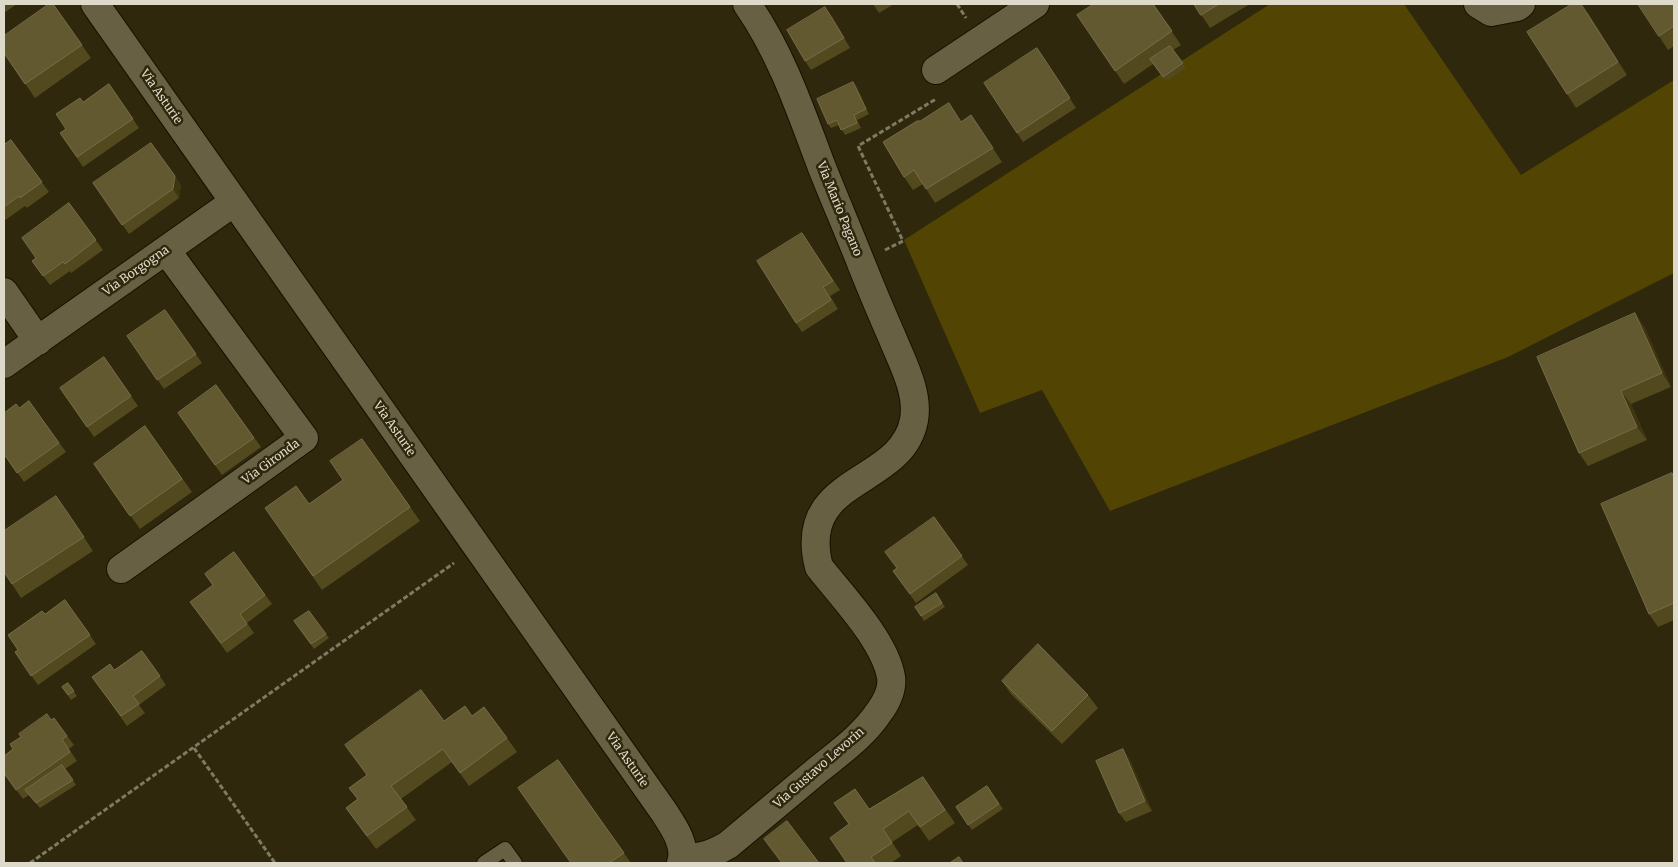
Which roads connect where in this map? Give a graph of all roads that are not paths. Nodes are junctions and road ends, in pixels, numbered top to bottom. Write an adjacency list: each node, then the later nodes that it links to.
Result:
1 (95, 4): 7 (street, Via Asturie)
2 (747, 4): 12 (street, Via Mario Pagano)
3 (1035, 4): 6 (street)
4 (1478, 4): 5 (street)
5 (1521, 4)
6 (939, 82)
7 (234, 202): 8 (street, Via Borgogna); 14 (street, Via Asturie)
8 (166, 250): 10 (street, Via Borgogna); 13 (street, Via Gironda)
9 (4, 292): 10 (street)
10 (38, 341): 11 (street, Via Borgogna)
11 (4, 364)
12 (914, 419): 14 (street, Via Gustavo Levorin)
13 (121, 570)
14 (682, 861)
15 (484, 863): 16 (lane)
16 (515, 863)

